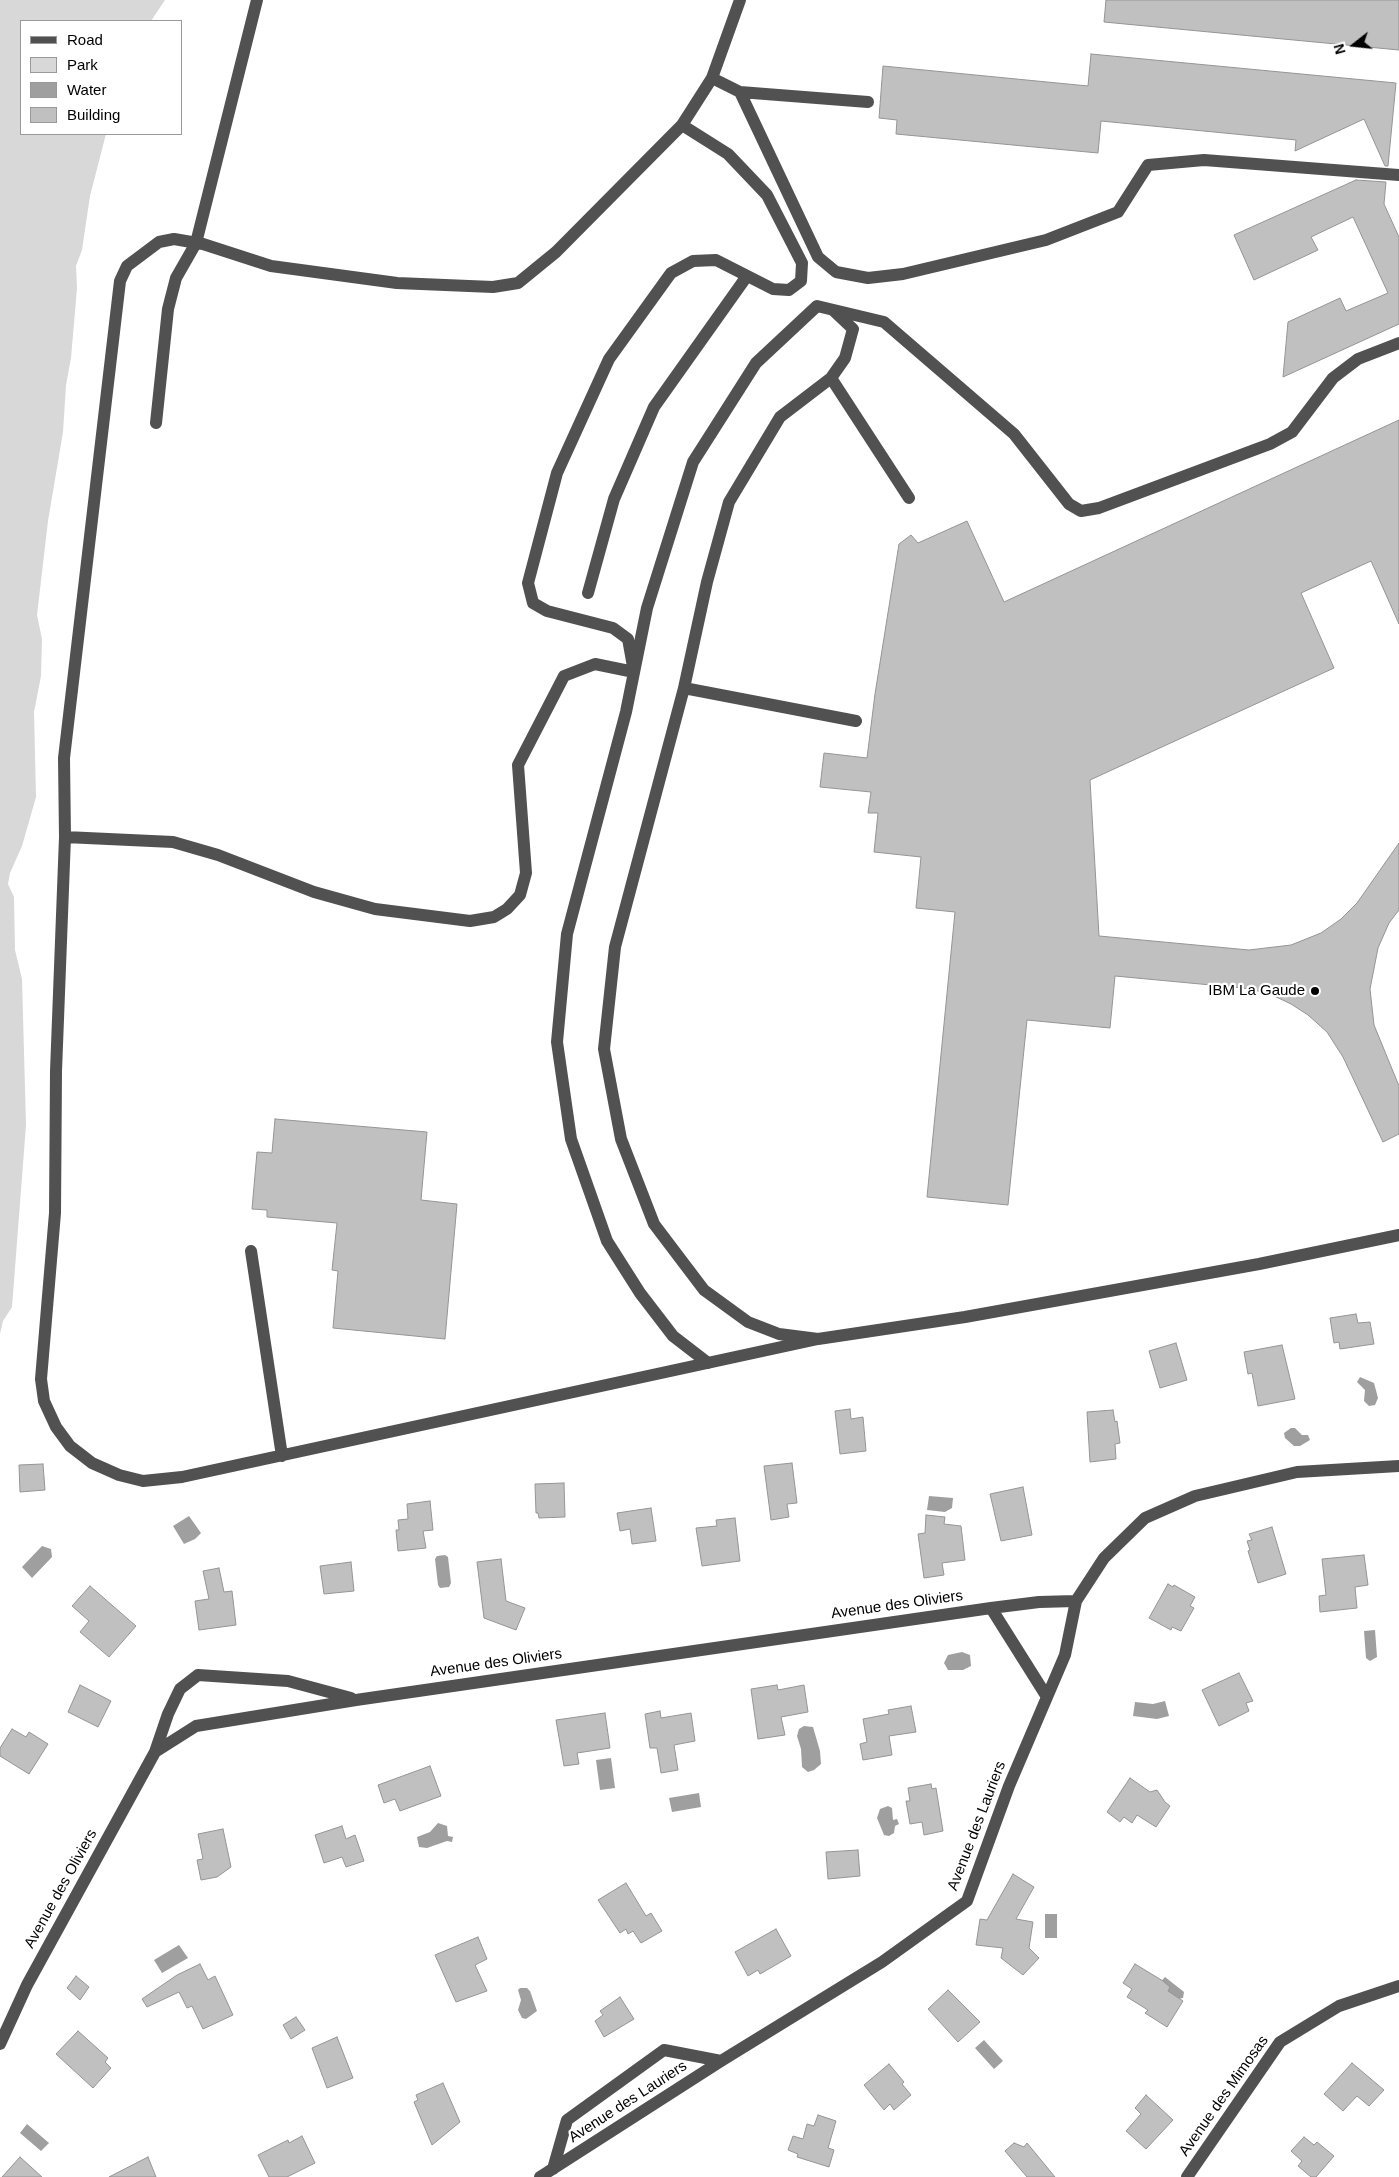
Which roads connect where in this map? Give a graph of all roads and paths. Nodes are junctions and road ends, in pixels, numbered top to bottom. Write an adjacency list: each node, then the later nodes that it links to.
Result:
1 (257, 0): 8 (street)
2 (740, 0): 3 (street)
3 (712, 78): 4 (street); 6 (street)
4 (740, 92): 5 (street); 7 (street)
5 (868, 102)
6 (682, 126): 8 (street); 9 (street)
7 (1399, 175)
8 (196, 243): 13 (street); 19 (street)
9 (747, 276): 15 (street); 16 (street)
10 (833, 311): 11 (street); 12 (street); 16 (street)
11 (1399, 343)
12 (831, 378): 14 (street); 17 (street)
13 (156, 423)
14 (909, 498)
15 (588, 593)
16 (634, 672): 19 (street); 23 (street)
17 (684, 688): 18 (street); 22 (street)
18 (856, 721)
19 (65, 836): 24 (street)
20 (1399, 1235): 22 (street)
21 (252, 1251): 24 (street)
22 (818, 1339): 23 (street)
23 (708, 1363): 24 (street)
24 (282, 1456)
25 (1399, 1466): 26 (street)
26 (1076, 1601): 27 (street, Avenue des Oliviers); 28 (street, Avenue des Lauriers)
27 (991, 1608): 28 (street); 29 (street, Avenue des Oliviers)
28 (1046, 1697): 33 (street, Avenue des Lauriers)
29 (356, 1700): 30 (street, Avenue des Oliviers); 30 (street, Avenue des Oliviers)
30 (155, 1752): 32 (street, Avenue des Oliviers)
31 (1399, 1986): 36 (street, Avenue des Mimosas)
32 (0, 2044)
33 (721, 2061): 34 (street, Avenue des Lauriers); 34 (street, Avenue des Lauriers)
34 (553, 2170): 35 (street, Avenue des Lauriers)
35 (540, 2177)
36 (1187, 2177)

